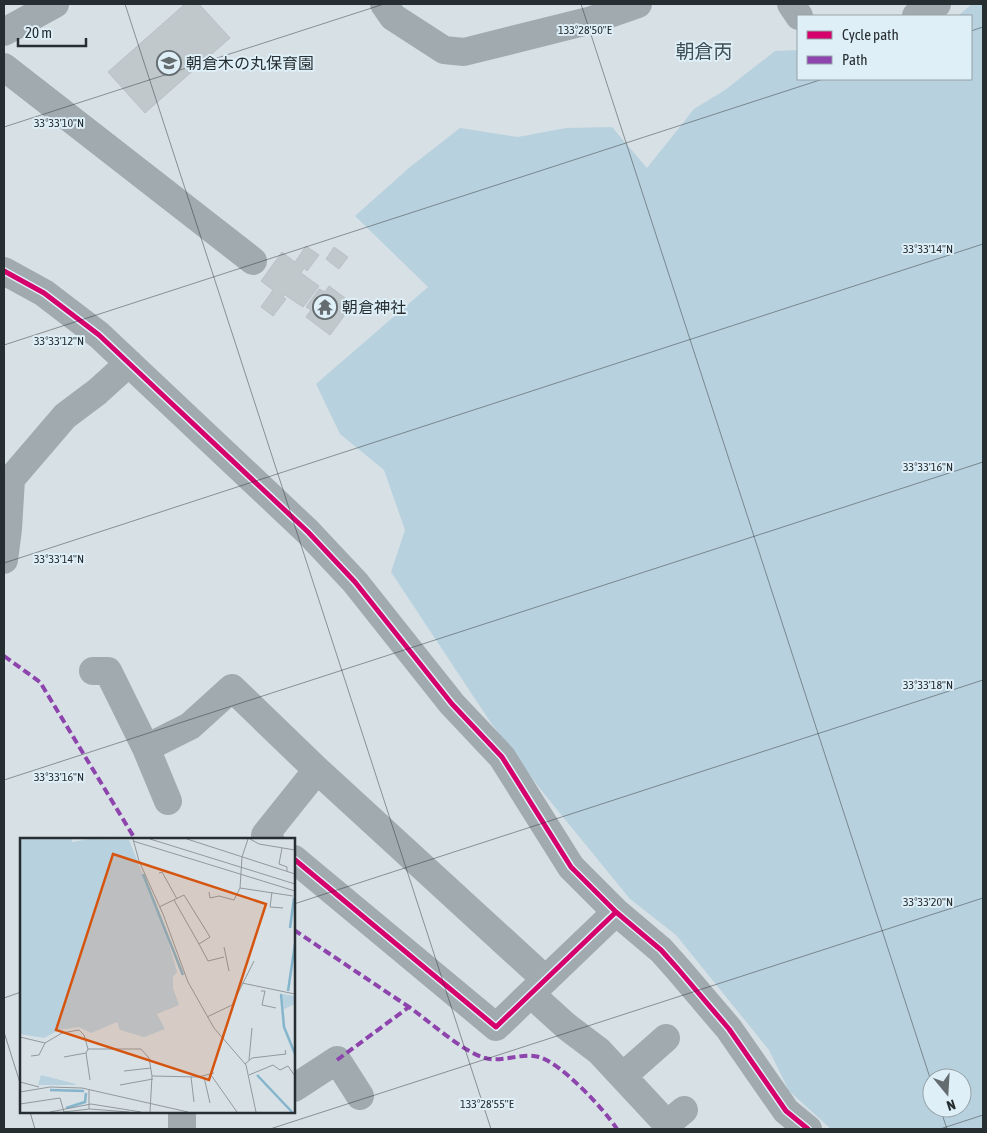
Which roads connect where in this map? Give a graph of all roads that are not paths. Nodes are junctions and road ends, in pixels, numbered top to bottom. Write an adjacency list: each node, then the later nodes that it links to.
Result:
1 (384, 4): 2 (street)
2 (638, 4)
3 (791, 4): 6 (street)
4 (937, 4): 7 (street)
5 (40, 7): 8 (street)
6 (797, 15)
7 (918, 15)
8 (4, 32)
9 (4, 66): 10 (street)
10 (253, 261)
11 (4, 272): 12 (street)
12 (129, 363): 13 (street); 20 (street)
13 (4, 560)
14 (93, 671): 15 (street)
15 (146, 748): 16 (street); 17 (street)
16 (317, 770): 18 (street); 21 (street)
17 (168, 801)
18 (265, 838)
19 (295, 860): 21 (street)
20 (616, 912): 21 (street); 29 (street)
21 (538, 987): 23 (street)
22 (666, 1038): 23 (street)
23 (623, 1076): 26 (street)
24 (295, 1087): 25 (street)
25 (360, 1096)
26 (684, 1110)
27 (182, 1113): 28 (street)
28 (182, 1129)
29 (808, 1129)

